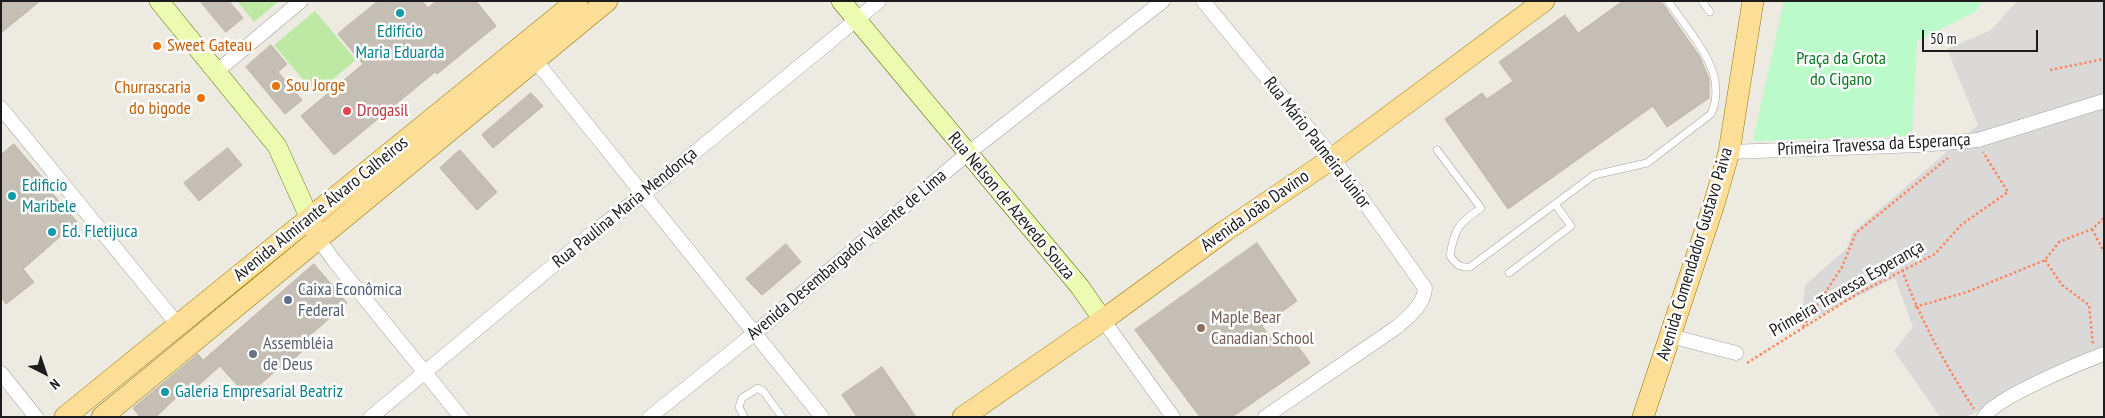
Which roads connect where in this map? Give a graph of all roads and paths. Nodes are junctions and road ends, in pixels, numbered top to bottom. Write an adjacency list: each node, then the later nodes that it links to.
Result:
1 (159, 1): 18 (street)
2 (301, 1): 18 (street)
3 (577, 1): 28 (main road, Avenida Almirante Álvaro Calheiros)
4 (607, 1): 16 (main road, Avenida Almirante Álvaro Calheiros)
5 (841, 1): 14 (street, Rua Nelson de Azevedo Souza)
6 (879, 1): 14 (street, Rua Paulina Maria Mendonça)
7 (1163, 1): 24 (street, Avenida Desembargador Valente de Lima)
8 (1203, 1): 25 (street, Rua Mário Palmeira Júnior)
9 (1544, 1): 25 (main road, Avenida João Davino)
10 (1668, 1): 27 (lane)
11 (1702, 1): 13 (lane)
12 (1753, 1): 23 (main road, Avenida Comendador Gustavo Paiva)
13 (1710, 12)
14 (856, 20): 24 (street, Rua Nelson de Azevedo Souza); 26 (street, Rua Paulina Maria Mendonça)
15 (2104, 59): 17 (path)
16 (535, 60): 26 (street); 31 (main road, Avenida Almirante Álvaro Calheiros)
17 (2050, 70)
18 (216, 72): 28 (street)
19 (2104, 101): 21 (street, Primeira Travessa da Esperança)
20 (1, 108): 38 (street)
21 (1973, 140): 23 (street, Primeira Travessa da Esperança); 34 (path, Primeira Travessa Esperança); 39 (path)
22 (1437, 150): 27 (lane)
23 (1729, 152): 41 (main road, Avenida Comendador Gustavo Paiva)
24 (967, 154): 37 (street, Rua Nelson de Azevedo Souza); 40 (street, Avenida Desembargador Valente de Lima)
25 (1333, 158): 37 (main road, Avenida João Davino); 58 (street, Rua Mário Palmeira Júnior)
26 (644, 194): 40 (street); 45 (street, Rua Paulina Maria Mendonça)
27 (1555, 204): 35 (lane)
28 (311, 218): 31 (street); 38 (main road, Avenida Almirante Álvaro Calheiros)
29 (2104, 218): 30 (path)
30 (2092, 229): 32 (path); 33 (path)
31 (319, 240): 45 (street); 50 (main road, Avenida Almirante Álvaro Calheiros)
32 (2104, 252)
33 (2045, 260): 36 (path); 43 (path)
34 (1902, 270): 36 (path); 39 (path, Primeira Travessa Esperança)
35 (1509, 273)
36 (1916, 306): 60 (path)
37 (1104, 320): 56 (main road, Avenida João Davino); 57 (street, Rua Nelson de Azevedo Souza)
38 (178, 325): 49 (main road, Avenida Almirante Álvaro Calheiros)
39 (1802, 329): 44 (path, Primeira Travessa Esperança)
40 (756, 332): 47 (street); 53 (street, Avenida Desembargador Valente de Lima)
41 (1670, 336): 42 (street); 59 (main road, Avenida Comendador Gustavo Paiva)
42 (1736, 353)
43 (2099, 356): 61 (street)
44 (1742, 366)
45 (426, 372): 51 (street, Rua Paulina Maria Mendonça); 52 (street)
46 (1, 373): 48 (street)
47 (820, 416)
48 (36, 417)
49 (65, 417)
50 (102, 417)
51 (371, 417)
52 (461, 417)
53 (650, 417)
54 (744, 417): 55 (lane)
55 (782, 417)
56 (963, 417)
57 (1173, 417)
58 (1265, 417)
59 (1643, 417)
60 (1979, 417)
61 (1984, 417)

